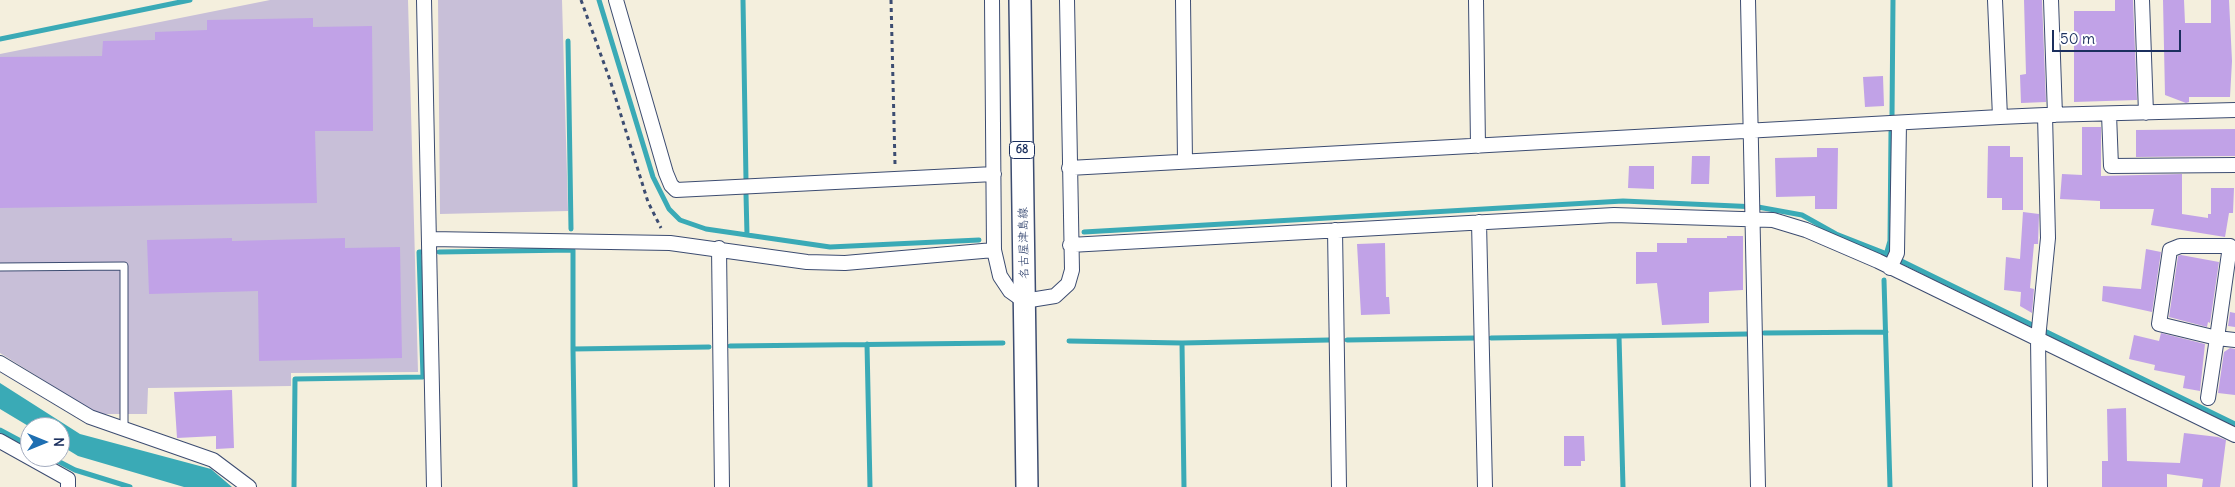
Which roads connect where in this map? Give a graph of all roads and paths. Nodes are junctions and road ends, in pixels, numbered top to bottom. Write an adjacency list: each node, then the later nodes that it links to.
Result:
1 (424, 0): 30 (street)
2 (581, 0): 31 (path)
3 (616, 0): 26 (street)
4 (891, 0): 26 (path)
5 (992, 0): 25 (street)
6 (1020, 0): 37 (main road, 名古屋津島線 / 68)
7 (1067, 0): 24 (street)
8 (1183, 0): 22 (street)
9 (1476, 0): 21 (street)
10 (1748, 0): 20 (street)
11 (1996, 0): 18 (street)
12 (2051, 0): 17 (street)
13 (2142, 0): 15 (street)
14 (2235, 110): 15 (street)
15 (2146, 113): 16 (street)
16 (2109, 114): 17 (street); 23 (street)
17 (2050, 115): 18 (street); 38 (street)
18 (2000, 117): 19 (street)
19 (1899, 124): 20 (street); 36 (street)
20 (1750, 132): 21 (street); 27 (street)
21 (1478, 146): 22 (street)
22 (1185, 161): 24 (street)
23 (2235, 165)
24 (1069, 168): 32 (street)
25 (994, 174): 26 (street); 34 (street)
26 (895, 179)
27 (1751, 218): 28 (street); 36 (street); 53 (street)
28 (1479, 222): 29 (street); 52 (street)
29 (1335, 230): 32 (street); 51 (street)
30 (430, 239): 31 (street); 48 (street)
31 (670, 243): 33 (street)
32 (1070, 245): 37 (street)
33 (719, 248): 34 (street); 49 (street)
34 (994, 250): 37 (street)
35 (0, 267): 43 (lane)
36 (1890, 268): 38 (street)
37 (1024, 301): 50 (main road, 名古屋津島線 / 68)
38 (2039, 331): 44 (street); 54 (street)
39 (2217, 338): 39 (street); 40 (street); 42 (street)
40 (2235, 340)
41 (0, 363): 43 (street)
42 (2208, 398)
43 (124, 428): 47 (street)
44 (2235, 435)
45 (0, 441): 46 (street)
46 (68, 487)
47 (249, 487)
48 (434, 487)
49 (722, 487)
50 (1027, 487)
51 (1339, 487)
52 (1486, 487)
53 (1758, 487)
54 (2040, 487)

